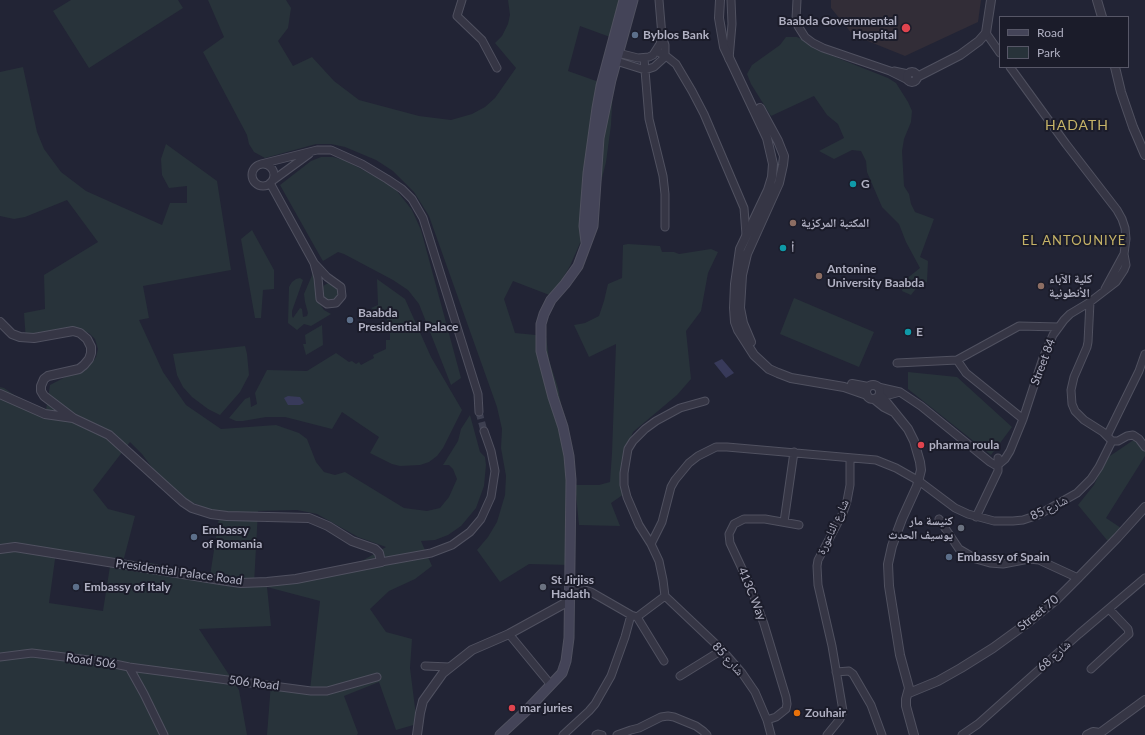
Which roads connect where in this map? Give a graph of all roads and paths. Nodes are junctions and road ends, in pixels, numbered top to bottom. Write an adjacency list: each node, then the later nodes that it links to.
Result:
1 (462, 0): 22 (street)
2 (624, 0): 15 (main road)
3 (633, 0): 15 (main road)
4 (660, 0): 12 (street)
5 (720, 0): 17 (street)
6 (731, 0): 17 (street)
7 (797, 0): 26 (street)
8 (991, 0): 11 (street)
9 (1097, 0): 10 (street)
10 (1102, 16)
11 (986, 33): 13 (street); 26 (street)
12 (662, 36): 14 (street); 16 (street)
13 (999, 52)
14 (654, 53): 16 (street); 19 (street); 20 (street)
15 (614, 56): 18 (street); 21 (street); 66 (main road)
16 (665, 56): 20 (street); 31 (street)
17 (729, 56): 32 (street); 37 (street)
18 (630, 57): 19 (street); 21 (street)
19 (644, 58): 25 (street)
20 (659, 64): 25 (street)
21 (629, 66): 25 (street)
22 (497, 68)
23 (1011, 68): 36 (street, Street 84)
24 (1115, 68): 28 (street)
25 (645, 70): 33 (street)
26 (912, 76)
27 (312, 151): 29 (street); 30 (street); 46 (street)
28 (1145, 155)
29 (261, 164): 30 (street); 30 (street)
30 (271, 182): 35 (street)
31 (744, 208): 32 (street); 34 (street)
32 (756, 214): 34 (street)
33 (665, 227)
34 (746, 235): 37 (street)
35 (314, 263): 35 (street)
36 (1090, 302): 39 (street, Street 84); 50 (street)
37 (737, 308): 43 (street)
38 (0, 322): 47 (street)
39 (1058, 327): 41 (street); 48 (street, Street 84)
40 (1145, 354): 50 (street, شارع 85)
41 (957, 360): 42 (street); 48 (street)
42 (897, 363)
43 (874, 393): 54 (street, Street 84); 55 (street)
44 (0, 394): 47 (street)
45 (705, 401): 61 (street)
46 (479, 412)
47 (73, 418): 63 (street)
48 (1023, 419): 54 (street, Street 84)
49 (484, 431): 63 (street)
50 (1110, 438): 51 (street); 57 (street, شارع 85)
51 (1145, 447)
52 (794, 452): 53 (street); 59 (street); 61 (street)
53 (850, 458): 55 (street); 79 (street, شارع الناعورة)
54 (999, 461): 57 (street)
55 (919, 482): 57 (street, شارع 85); 83 (street)
56 (1145, 507): 64 (street, Street 70)
57 (976, 517)
58 (939, 519): 64 (street)
59 (784, 522): 60 (street, 413C Way); 85 (street, 413C Way)
60 (799, 525)
61 (651, 544): 67 (street)
62 (0, 549): 63 (street, Presidential Palace Road)
63 (381, 562)
64 (1078, 578): 83 (street, Street 70)
65 (1145, 578): 69 (street, شارع 68)
66 (569, 586): 68 (main road); 70 (street)
67 (665, 596): 70 (street); 72 (street, شارع 85)
68 (569, 601): 71 (street); 82 (main road)
69 (1109, 609): 78 (street); 100 (street, شارع 68)
70 (634, 616): 74 (street); 91 (street)
71 (509, 634): 76 (street); 82 (street)
72 (722, 650): 80 (street); 85 (street, شارع 85)
73 (0, 657): 77 (street, Road 506)
74 (664, 661)
75 (425, 666): 76 (street)
76 (450, 667): 89 (street)
77 (130, 668): 81 (street, 506 Road); 88 (street, Road 506)
78 (1091, 669)
79 (836, 672): 97 (street, شارع الناعورة); 98 (street)
80 (680, 676)
81 (377, 677)
82 (551, 685): 90 (main road)
83 (909, 693): 99 (street)
84 (1145, 700): 87 (street)
85 (768, 720): 96 (street, شارع 85)
86 (641, 732): 94 (street); 95 (street)
87 (1101, 734): 101 (street)
88 (164, 735)
89 (417, 735)
90 (500, 735)
91 (563, 735)
92 (596, 735): 93 (street)
93 (602, 735)
94 (618, 735)
95 (707, 735)
96 (771, 735)
97 (827, 735)
98 (882, 735)
99 (914, 735)
100 (962, 735)
101 (1087, 735)

